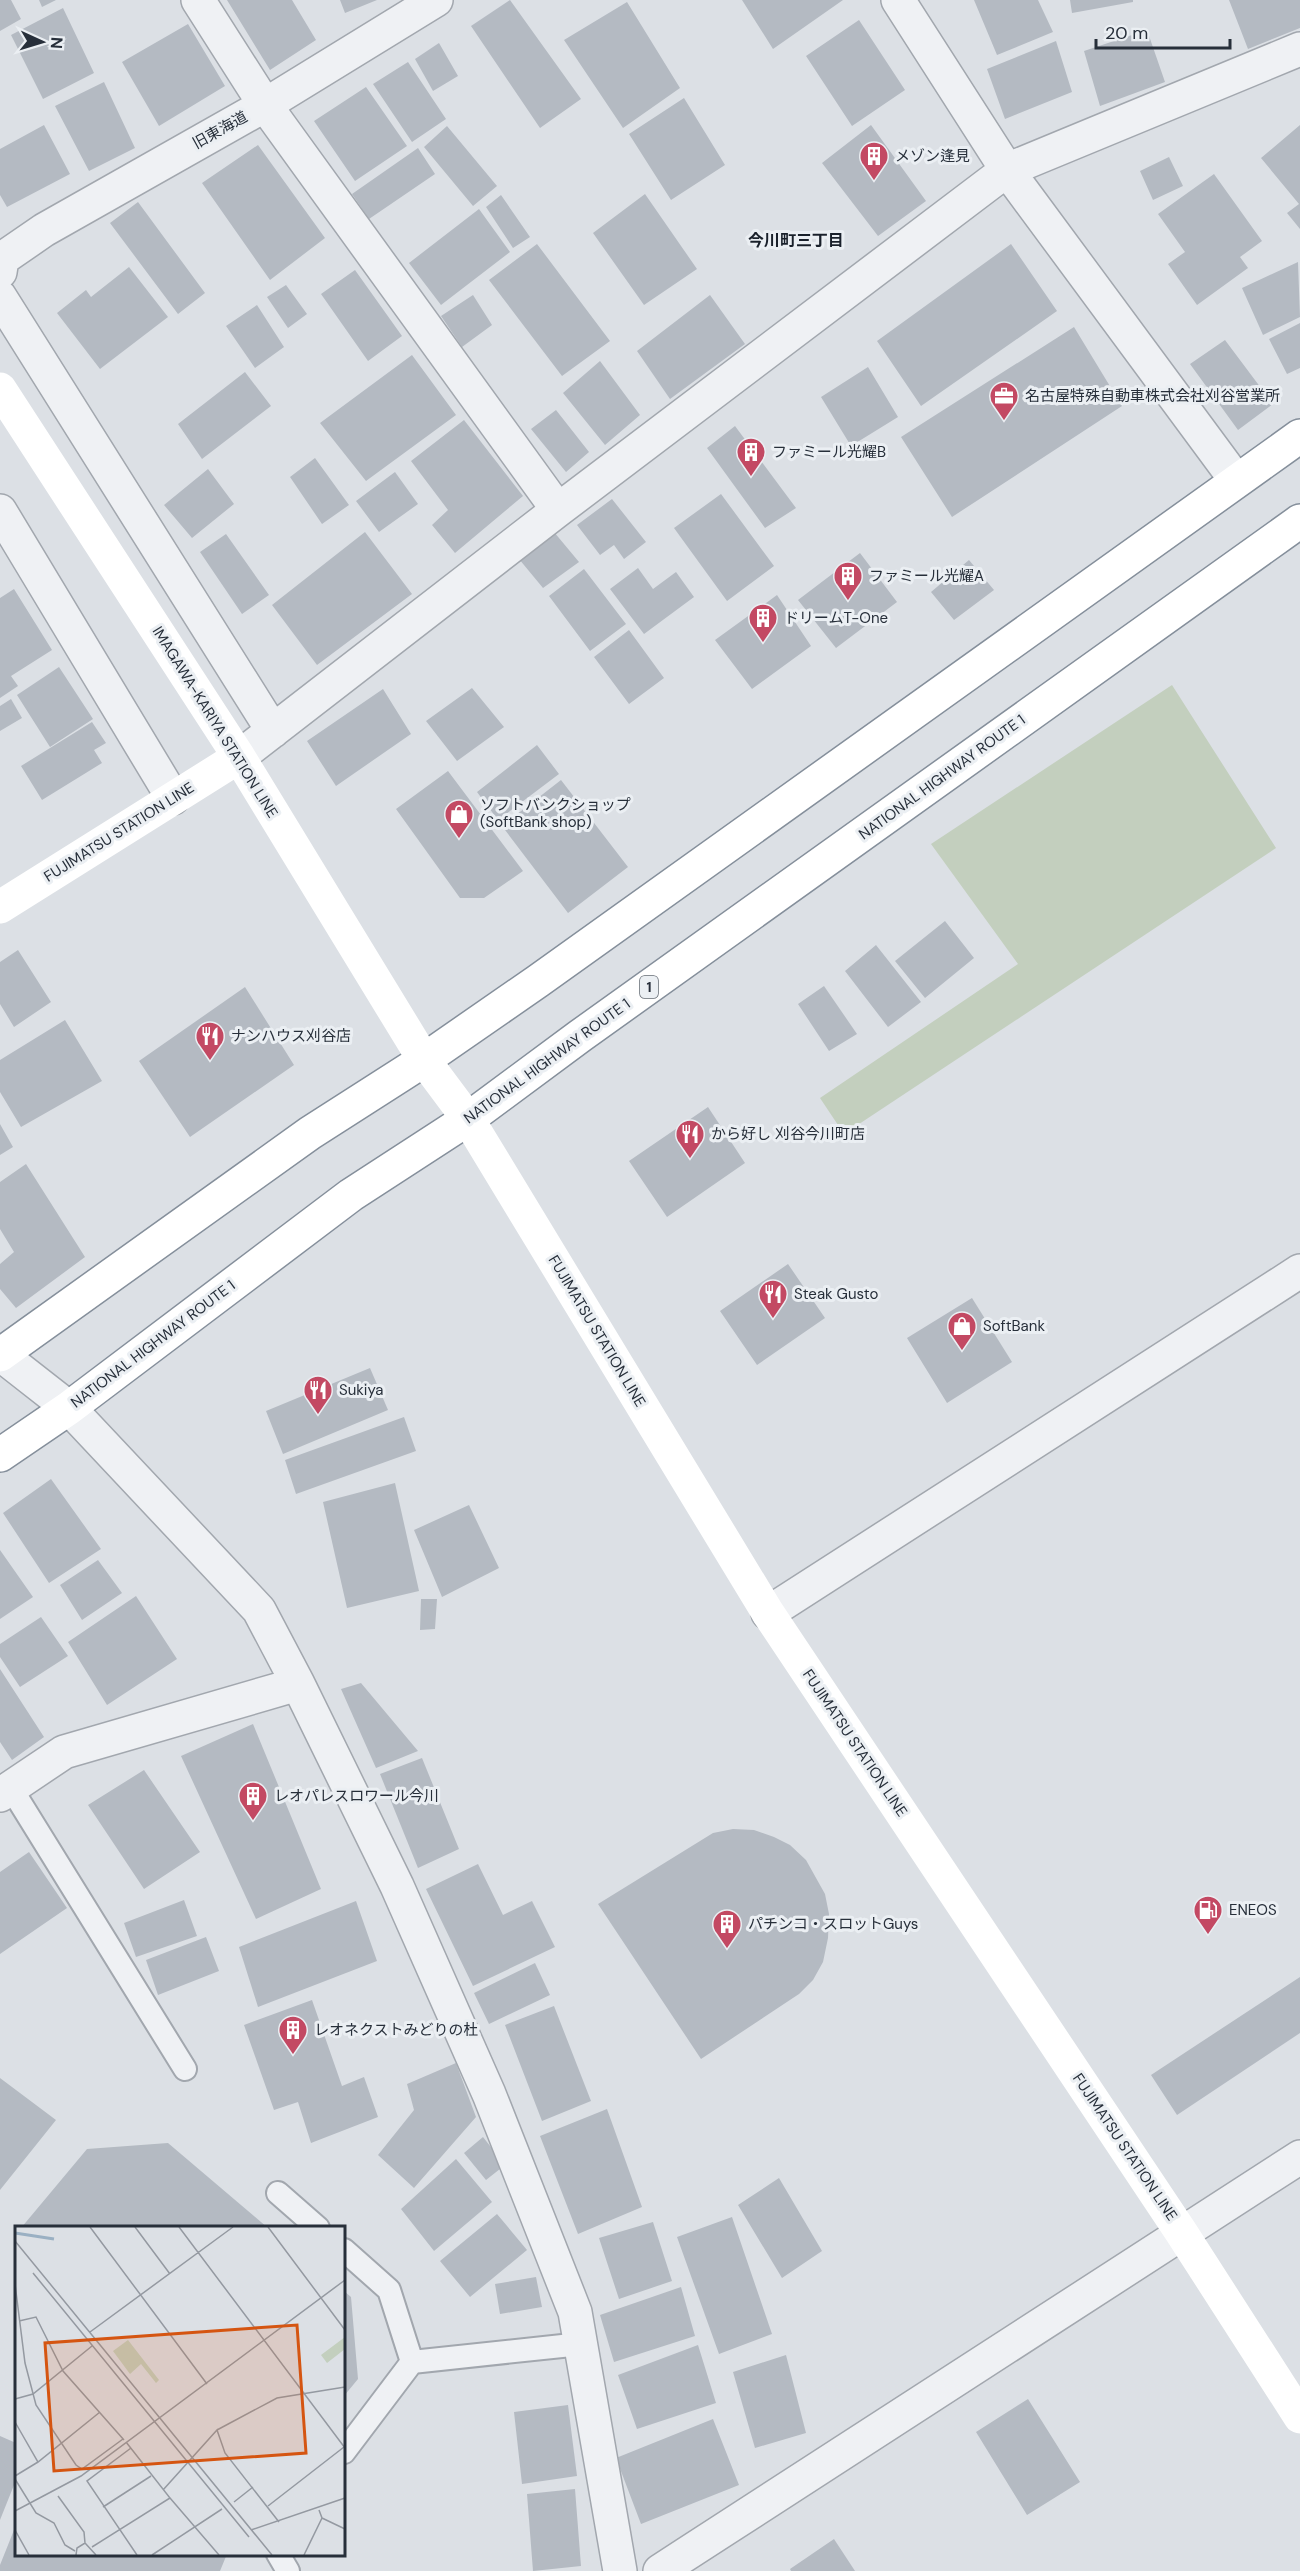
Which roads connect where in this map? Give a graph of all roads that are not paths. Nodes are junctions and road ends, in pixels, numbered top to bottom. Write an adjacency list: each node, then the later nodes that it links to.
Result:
1 (198, 0): 5 (street)
2 (436, 0): 5 (street, 旧東海道)
3 (898, 0): 6 (street)
4 (1300, 49): 6 (street)
5 (265, 105): 7 (street, 旧東海道); 12 (street)
6 (1007, 170): 11 (street); 12 (street)
7 (1, 265)
8 (0, 297): 15 (street)
9 (0, 389): 16 (main road, IMAGAWA-KARIYA STATION LINE)
10 (1300, 436): 11 (main road)
11 (1236, 480): 19 (main road)
12 (558, 510): 15 (street)
13 (0, 511): 17 (street)
14 (1300, 521): 20 (main road, NATIONAL HIGHWAY ROUTE 1 / 1)
15 (273, 731): 16 (street)
16 (239, 757): 17 (main road, FUJIMATSU STATION LINE); 19 (main road, IMAGAWA-KARIYA STATION LINE)
17 (173, 798): 18 (main road, FUJIMATSU STATION LINE)
18 (0, 907)
19 (424, 1060): 20 (main road, FUJIMATSU STATION LINE); 22 (main road)
20 (468, 1119): 23 (main road, NATIONAL HIGHWAY ROUTE 1 / 1); 25 (main road, FUJIMATSU STATION LINE)
21 (1300, 1270): 25 (street)
22 (0, 1355): 23 (street)
23 (69, 1408): 24 (main road, NATIONAL HIGHWAY ROUTE 1 / 1); 26 (street)
24 (0, 1455)
25 (768, 1612): 32 (main road, FUJIMATSU STATION LINE)
26 (298, 1684): 27 (street); 34 (street)
27 (6, 1792): 28 (lane)
28 (185, 2069)
29 (1300, 2157): 32 (street)
30 (278, 2193): 31 (lane)
31 (316, 2226)
32 (1181, 2232): 36 (main road, FUJIMATSU STATION LINE); 41 (street)
33 (345, 2251): 35 (lane)
34 (581, 2344): 35 (lane); 40 (street)
35 (412, 2362): 37 (lane)
36 (1300, 2417)
37 (345, 2451)
38 (279, 2556): 39 (lane)
39 (288, 2571)
40 (620, 2571)
41 (660, 2571)

